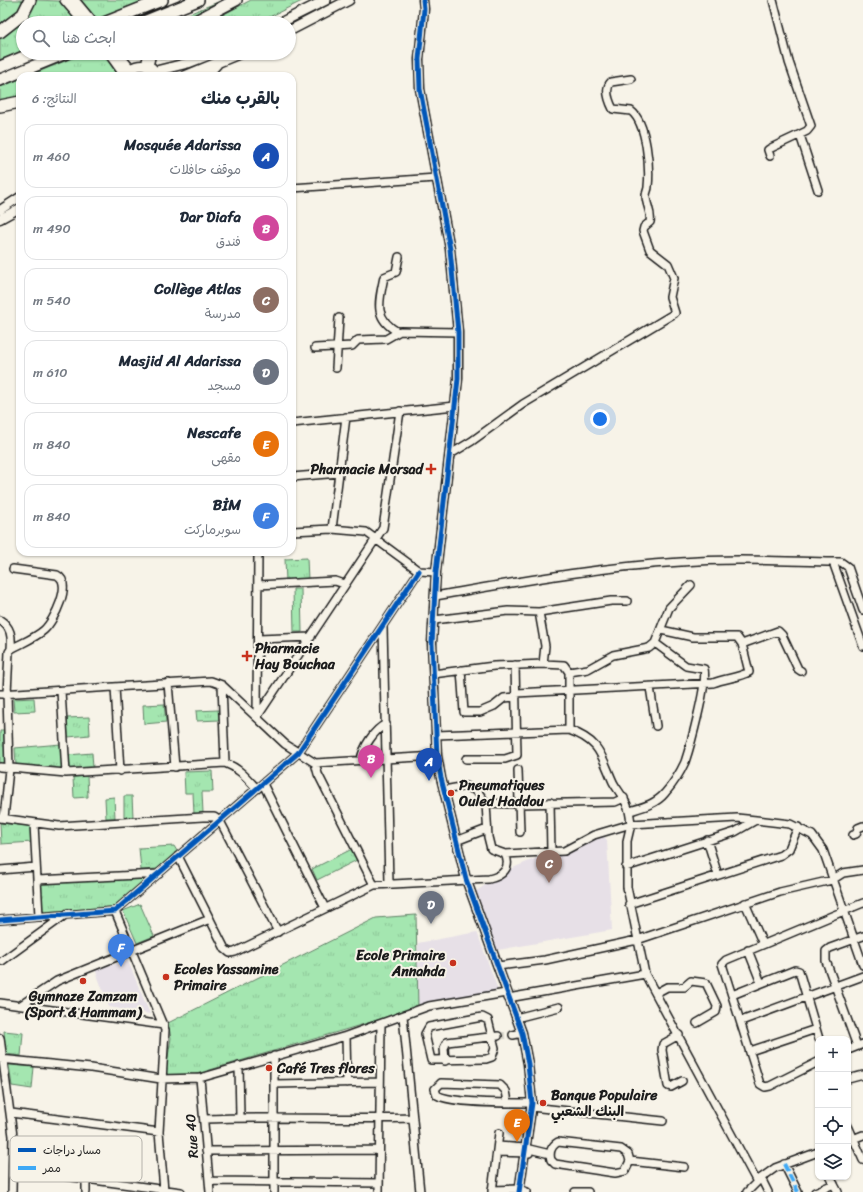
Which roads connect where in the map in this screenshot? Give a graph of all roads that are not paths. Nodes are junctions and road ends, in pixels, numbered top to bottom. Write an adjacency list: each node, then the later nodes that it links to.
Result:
1 (30, 0): 13 (highway)
2 (65, 0): 12 (main road)
3 (74, 0): 12 (main road)
4 (162, 0): 16 (highway)
5 (198, 0): 17 (highway)
6 (236, 0): 18 (highway)
7 (326, 0): 19 (main road)
8 (349, 0): 21 (main road)
9 (428, 0): 11 (street)
10 (773, 0): 44 (street)
11 (423, 4): 46 (street)
12 (80, 12): 14 (main road); 15 (main road)
13 (20, 16)
14 (82, 16)
15 (85, 16)
16 (122, 16)
17 (158, 16)
18 (205, 16)
19 (294, 16)
20 (16, 19): 22 (highway)
21 (296, 27)
22 (0, 32)
23 (16, 60): 31 (highway)
24 (49, 60): 33 (highway)
25 (115, 60): 34 (main road)
26 (120, 60): 35 (main road)
27 (152, 60): 32 (highway)
28 (196, 60): 32 (main road)
29 (223, 60): 30 (main road)
30 (218, 62): 37 (main road); 38 (main road)
31 (0, 67)
32 (155, 71): 36 (main road)
33 (20, 72)
34 (125, 72)
35 (126, 72)
36 (127, 72)
37 (194, 72)
38 (209, 72)
39 (16, 73): 41 (highway)
40 (631, 79): 64 (street)
41 (0, 80)
42 (16, 103): 43 (highway)
43 (0, 106)
44 (800, 135): 45 (street); 48 (street)
45 (770, 156)
46 (436, 178): 47 (street); 56 (street)
47 (296, 188)
48 (818, 190)
49 (16, 200): 50 (street)
50 (0, 210)
51 (16, 210): 52 (street)
52 (0, 220)
53 (399, 256): 55 (street)
54 (339, 318): 57 (street)
55 (398, 332): 56 (street); 57 (street)
56 (458, 332): 60 (street)
57 (338, 347): 58 (street); 59 (street)
58 (315, 348)
59 (336, 368)
60 (455, 406): 61 (street); 64 (street)
61 (400, 411): 62 (street); 69 (street)
62 (346, 417): 63 (street); 65 (street)
63 (296, 423)
64 (448, 455): 74 (street)
65 (339, 473): 66 (street); 67 (street)
66 (296, 477)
67 (332, 529): 68 (street); 69 (street)
68 (296, 531)
69 (376, 538): 73 (street); 75 (street)
70 (258, 556): 76 (street)
71 (833, 562): 78 (street); 80 (street); 90 (street)
72 (13, 570): 91 (street)
73 (419, 571): 74 (street); 84 (street)
74 (436, 572): 78 (street)
75 (344, 584): 76 (street); 86 (street)
76 (258, 585): 87 (street)
77 (691, 585): 85 (street)
78 (435, 596): 83 (street)
79 (627, 601): 81 (street)
80 (863, 610)
81 (539, 612): 83 (street); 92 (street)
82 (0, 620): 91 (street)
83 (434, 620): 97 (street)
84 (383, 627): 108 (street); 113 (street)
85 (661, 630): 88 (street); 89 (street)
86 (311, 637): 87 (street); 107 (street)
87 (258, 639): 107 (street)
88 (655, 644): 96 (street); 99 (street)
89 (742, 644): 95 (street); 99 (street)
90 (863, 644)
91 (11, 649): 105 (street)
92 (543, 664): 93 (street); 96 (street)
93 (515, 665): 94 (street); 106 (street)
94 (461, 670): 97 (street); 106 (street)
95 (801, 670)
96 (569, 672): 103 (street)
97 (433, 674): 112 (street)
98 (168, 683): 100 (street); 101 (street); 121 (street)
99 (705, 683): 102 (street); 133 (street)
100 (222, 685): 107 (street); 118 (street)
101 (115, 687): 104 (street); 124 (street)
102 (650, 687): 103 (street); 109 (street)
103 (570, 689): 106 (street); 110 (street)
104 (60, 691): 105 (street); 125 (street)
105 (3, 693): 122 (street)
106 (516, 695): 111 (street)
107 (257, 717): 113 (street)
108 (386, 724): 115 (street); 116 (street)
109 (656, 726)
110 (570, 730): 111 (street); 129 (street)
111 (517, 732): 112 (street); 117 (street)
112 (436, 735): 114 (street)
113 (298, 753): 119 (street); 126 (street)
114 (437, 756): 115 (street); 128 (street)
115 (387, 759): 116 (street); 158 (street)
116 (361, 760): 119 (street)
117 (466, 760)
118 (225, 763): 121 (street); 127 (street)
119 (316, 763): 159 (street)
120 (0, 767): 122 (street)
121 (175, 767): 124 (street)
122 (9, 769): 125 (street); 134 (street)
123 (518, 770): 132 (street)
124 (120, 771): 125 (street)
125 (66, 773)
126 (263, 784): 127 (street); 163 (street)
127 (257, 789): 135 (street)
128 (444, 790): 131 (street); 145 (street)
129 (624, 798): 130 (street); 133 (street)
130 (550, 802): 132 (street); 146 (street)
131 (486, 803): 132 (street); 140 (street)
132 (519, 804): 142 (street)
133 (630, 811): 138 (street)
134 (2, 818): 137 (street)
135 (220, 820): 137 (street); 148 (street); 170 (street)
136 (756, 820): 138 (street); 141 (street); 144 (street)
137 (34, 824): 149 (street)
138 (631, 824): 146 (street); 150 (street)
139 (863, 826): 143 (street)
140 (487, 828): 145 (street); 147 (street)
141 (798, 828): 154 (street); 157 (street)
142 (520, 832)
143 (853, 835)
144 (707, 840): 150 (street); 154 (street)
145 (456, 841): 155 (street)
146 (551, 852): 147 (street)
147 (505, 854): 155 (street)
148 (178, 856): 153 (street); 168 (street)
149 (36, 867): 151 (street); 156 (street)
150 (626, 867): 162 (street)
151 (0, 870)
152 (863, 870): 157 (street)
153 (159, 874): 156 (street); 165 (street)
154 (718, 875): 162 (street)
155 (466, 879): 158 (street); 179 (street)
156 (37, 880): 167 (street)
157 (832, 880): 160 (street); 164 (street)
158 (389, 883): 159 (street)
159 (374, 885): 163 (street)
160 (745, 903): 172 (street); 174 (street)
161 (863, 903): 164 (street)
162 (629, 904): 172 (street)
163 (326, 908): 170 (street)
164 (845, 910): 173 (street); 174 (street)
165 (115, 911): 166 (street); 176 (street)
166 (68, 913): 167 (street); 177 (street)
167 (39, 916): 169 (street)
168 (210, 919): 170 (street); 176 (street)
169 (0, 920)
170 (278, 932)
171 (863, 936): 173 (street)
172 (637, 940): 179 (street); 180 (street)
173 (853, 940): 178 (street); 183 (street)
174 (763, 944): 175 (street)
175 (748, 950): 182 (street); 186 (street)
176 (132, 952): 189 (street); 196 (street)
177 (2, 961)
178 (863, 965)
179 (498, 966): 185 (street)
180 (645, 974): 184 (street); 185 (street)
181 (863, 976): 183 (street)
182 (761, 983): 186 (street); 187 (street)
183 (836, 988): 187 (street); 205 (street)
184 (656, 993): 194 (street); 200 (street)
185 (507, 995): 191 (street); 192 (street)
186 (732, 995): 193 (street)
187 (807, 998): 193 (street); 197 (street)
188 (0, 1003): 189 (street)
189 (21, 1005): 196 (street)
190 (559, 1007): 192 (street)
191 (403, 1016): 195 (street); 224 (street)
192 (516, 1018): 199 (street)
193 (741, 1021): 206 (street)
194 (698, 1023)
195 (381, 1024): 201 (street); 217 (street)
196 (164, 1025): 215 (street)
197 (816, 1029): 202 (street); 206 (street)
198 (513, 1034): 199 (street)
199 (522, 1034): 221 (street)
200 (679, 1035): 216 (street); 245 (street)
201 (346, 1036): 207 (street); 218 (street)
202 (818, 1036)
203 (495, 1037): 209 (street); 209 (street); 209 (street)
204 (0, 1038): 208 (street)
205 (860, 1045)
206 (750, 1051): 210 (street)
207 (274, 1056): 211 (street); 219 (street)
208 (1, 1058): 215 (street); 222 (street)
209 (445, 1061)
210 (815, 1064)
211 (239, 1066): 213 (street); 223 (street)
212 (863, 1075): 214 (street)
213 (200, 1078): 215 (street); 225 (street, Rue 40)
214 (851, 1078)
215 (161, 1079): 229 (street)
216 (682, 1081)
217 (380, 1082): 218 (street); 227 (street)
218 (347, 1083): 219 (street)
219 (274, 1084): 226 (street)
220 (508, 1102): 220 (street); 221 (street)
221 (531, 1105): 228 (street); 238 (street)
222 (11, 1112): 229 (street); 232 (street)
223 (240, 1117): 225 (street); 226 (street)
224 (413, 1118): 227 (street); 261 (street)
225 (204, 1119): 236 (street, Rue 40)
226 (274, 1119): 227 (street); 237 (street)
227 (380, 1119): 235 (street)
228 (663, 1121)
229 (159, 1132): 252 (street)
230 (499, 1133): 234 (street)
231 (863, 1135): 233 (street)
232 (14, 1136)
233 (851, 1140): 241 (street)
234 (497, 1149): 238 (street); 253 (street)
235 (379, 1150): 237 (street); 251 (street)
236 (206, 1151): 237 (street); 247 (street, Rue 40)
237 (273, 1151): 248 (street)
238 (524, 1151): 240 (street); 254 (street)
239 (815, 1153): 243 (street)
240 (550, 1154): 242 (street); 242 (street)
241 (863, 1160)
242 (630, 1161): 244 (street)
243 (784, 1164): 245 (street); 265 (street)
244 (684, 1167)
245 (759, 1180): 255 (street); 264 (street)
246 (832, 1180): 266 (street); 267 (street)
247 (209, 1181): 248 (street); 258 (street, Rue 40)
248 (274, 1181): 251 (street); 259 (street)
249 (13, 1182): 256 (street)
250 (112, 1182): 252 (street)
251 (379, 1183): 260 (street)
252 (164, 1190): 257 (street)
253 (492, 1191): 254 (street)
254 (521, 1191)
255 (749, 1191)
256 (12, 1192)
257 (181, 1192)
258 (210, 1192)
259 (274, 1192)
260 (379, 1192)
261 (420, 1192)
262 (575, 1192): 263 (street)
263 (588, 1192)
264 (768, 1192)
265 (798, 1192)
266 (815, 1192)
267 (838, 1192)

